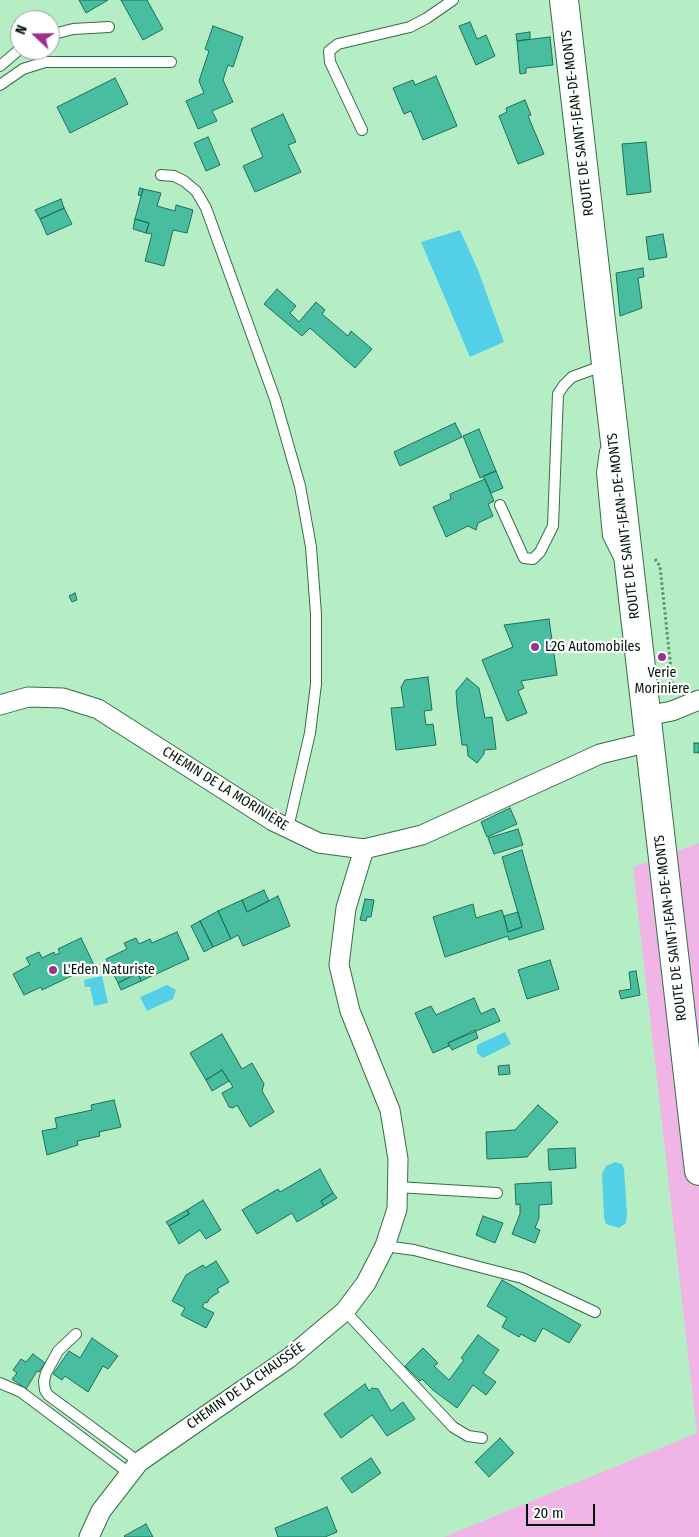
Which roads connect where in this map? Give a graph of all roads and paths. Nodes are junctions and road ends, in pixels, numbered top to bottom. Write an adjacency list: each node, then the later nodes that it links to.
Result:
1 (453, 0): 9 (lane)
2 (564, 0): 11 (main road, ROUTE DE SAINT-JEAN-DE-MONTS)
3 (109, 26): 4 (lane)
4 (60, 32)
5 (10, 58): 7 (lane)
6 (171, 62): 8 (lane)
7 (0, 66)
8 (0, 85)
9 (362, 130)
10 (161, 174): 17 (lane)
11 (606, 365): 12 (lane); 15 (main road, ROUTE DE SAINT-JEAN-DE-MONTS)
12 (500, 505)
13 (699, 700): 15 (street)
14 (0, 705): 17 (street, CHEMIN DE LA MORINIÈRE)
15 (646, 716): 16 (main road, ROUTE DE SAINT-JEAN-DE-MONTS)
16 (649, 742): 18 (street, CHEMIN DE LA MORINIÈRE); 19 (main road, ROUTE DE SAINT-JEAN-DE-MONTS)
17 (288, 828): 18 (street, CHEMIN DE LA MORINIÈRE)
18 (364, 849): 20 (street, CHEMIN DE LA CHAUSSÉE)
19 (699, 1171)
20 (397, 1187): 21 (lane); 22 (street, CHEMIN DE LA CHAUSSÉE)
21 (497, 1193)
22 (385, 1246): 23 (street, CHEMIN DE LA CHAUSSÉE); 24 (lane)
23 (345, 1311): 27 (lane); 28 (street, CHEMIN DE LA CHAUSSÉE)
24 (595, 1312)
25 (76, 1334): 28 (lane)
26 (0, 1383): 28 (lane)
27 (482, 1438)
28 (134, 1467): 29 (street, CHEMIN DE LA CHAUSSÉE)
29 (89, 1537)

